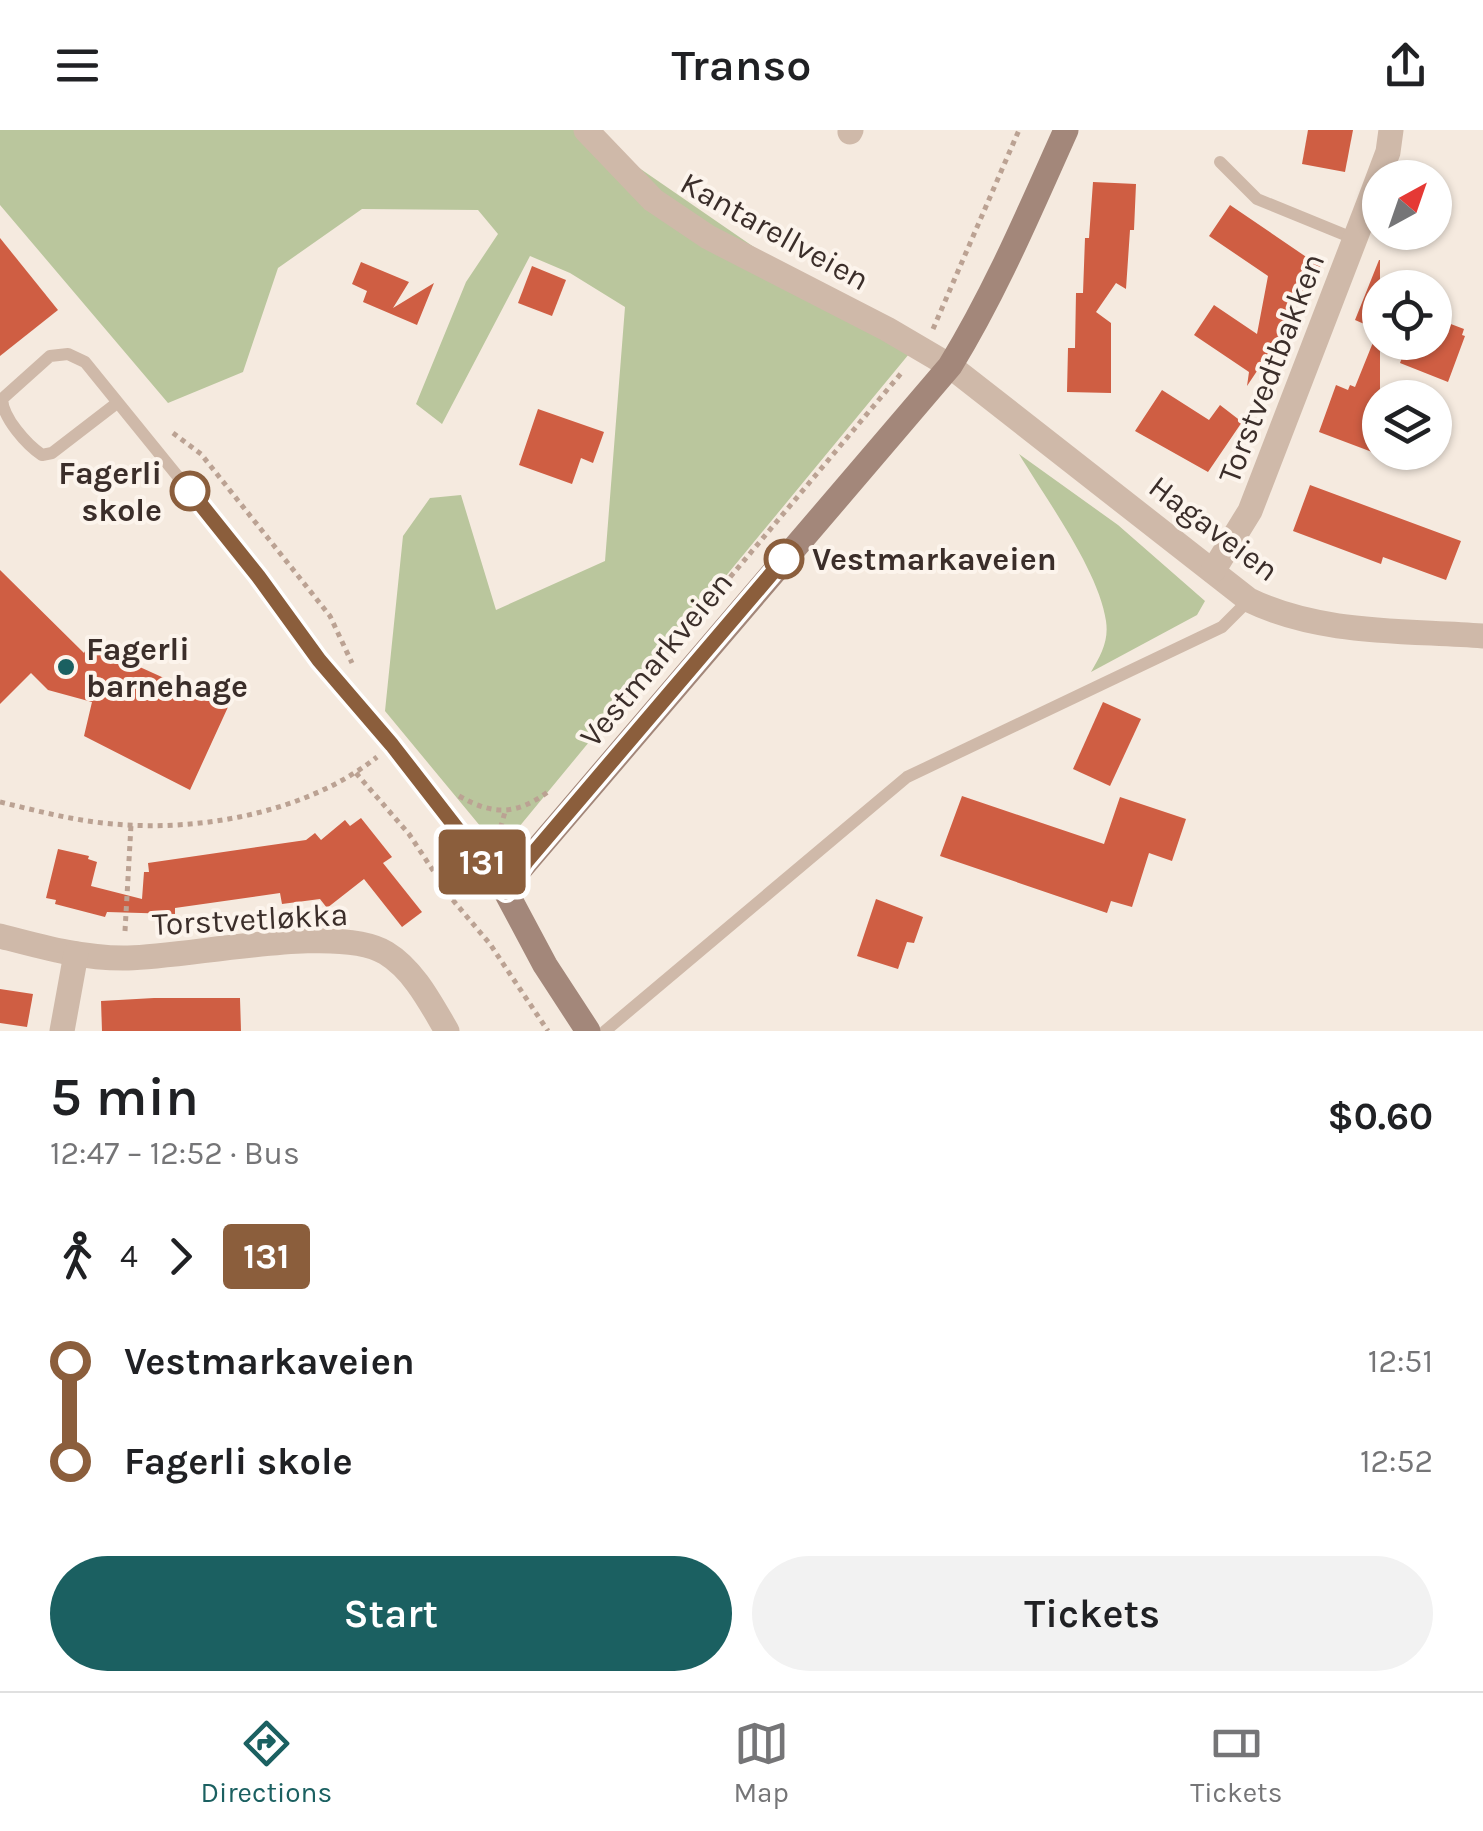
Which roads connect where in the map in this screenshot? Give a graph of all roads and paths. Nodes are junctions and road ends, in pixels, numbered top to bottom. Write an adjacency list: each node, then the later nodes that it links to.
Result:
1 (586, 130): 7 (street, Kantarellveien)
2 (1019, 130): 7 (path)
3 (1066, 130): 8 (street, Vestmarkveien)
4 (1390, 130): 6 (street, Torstvedtbakken)
5 (1220, 162): 6 (lane, Torstvedtbakken)
6 (1355, 239): 11 (street, Torstvedtbakken)
7 (920, 348): 8 (street, Kantarellveien); 13 (path)
8 (950, 366): 11 (street, Hagaveien); 22 (street, Vestmarkveien)
9 (117, 403): 9 (lane); 16 (lane)
10 (164, 426): 15 (path)
11 (1213, 570): 12 (street, Hagaveien)
12 (1248, 600): 14 (street, Hagaveien); 30 (lane)
13 (704, 608)
14 (1483, 636)
15 (360, 673)
16 (392, 745): 17 (path); 22 (lane)
17 (356, 773): 21 (path); 28 (path)
18 (560, 782): 19 (path)
19 (457, 795)
20 (0, 802): 21 (path)
21 (131, 824): 25 (path)
22 (506, 892): 29 (street)
23 (0, 936): 24 (street, Torstvetløkka)
24 (76, 954): 25 (street, Torstvetløkka); 26 (street)
25 (123, 958): 27 (street, Torstvetløkka)
26 (62, 1031)
27 (447, 1031)
28 (548, 1031)
29 (588, 1031)
30 (605, 1031)

